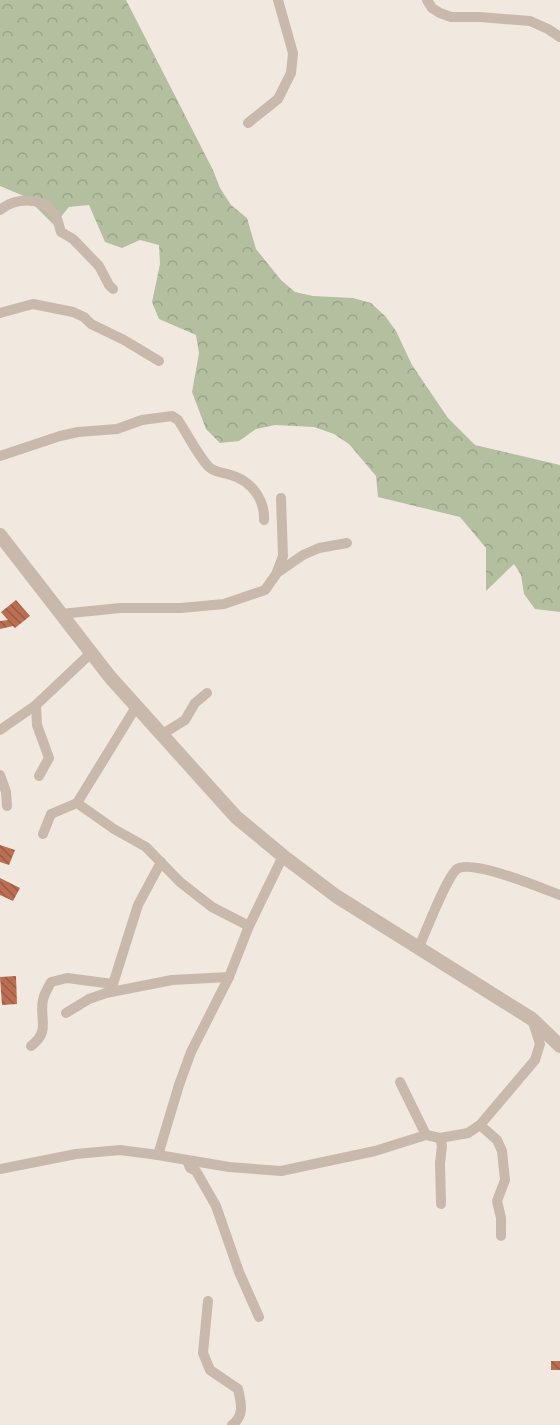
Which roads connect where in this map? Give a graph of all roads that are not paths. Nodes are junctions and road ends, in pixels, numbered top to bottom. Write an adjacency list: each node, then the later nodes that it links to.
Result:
1 (278, 0): 4 (street)
2 (427, 0): 3 (street)
3 (560, 37)
4 (248, 123)
5 (0, 210): 6 (street)
6 (113, 289)
7 (0, 313): 8 (street)
8 (159, 361)
9 (0, 456): 11 (street)
10 (281, 498): 14 (street)
11 (264, 520)
12 (0, 535): 15 (street)
13 (347, 543): 14 (street)
14 (277, 573): 15 (street)
15 (61, 614): 16 (street)
16 (91, 653): 18 (street); 19 (street)
17 (207, 693): 21 (street)
18 (36, 705): 20 (street); 23 (street)
19 (136, 707): 21 (street); 24 (street)
20 (0, 730)
21 (161, 735): 27 (street)
22 (0, 775): 25 (street)
23 (39, 776)
24 (77, 803): 26 (street); 28 (street)
25 (7, 806)
26 (43, 834)
27 (283, 856): 30 (street); 31 (street)
28 (161, 862): 30 (street); 35 (street)
29 (560, 895): 31 (street)
30 (249, 926): 32 (street)
31 (418, 949): 34 (street)
32 (229, 976): 33 (street); 41 (street)
33 (66, 1013)
34 (532, 1019): 36 (street); 38 (street)
35 (32, 1046)
36 (560, 1046)
37 (400, 1082): 39 (street)
38 (480, 1125): 40 (street); 45 (street)
39 (426, 1136): 40 (street); 42 (street)
40 (440, 1138): 44 (street)
41 (158, 1155): 42 (street); 43 (street)
42 (187, 1160): 47 (street)
43 (0, 1169)
44 (441, 1203)
45 (501, 1236)
46 (208, 1301): 48 (street)
47 (259, 1317)
48 (232, 1425)

